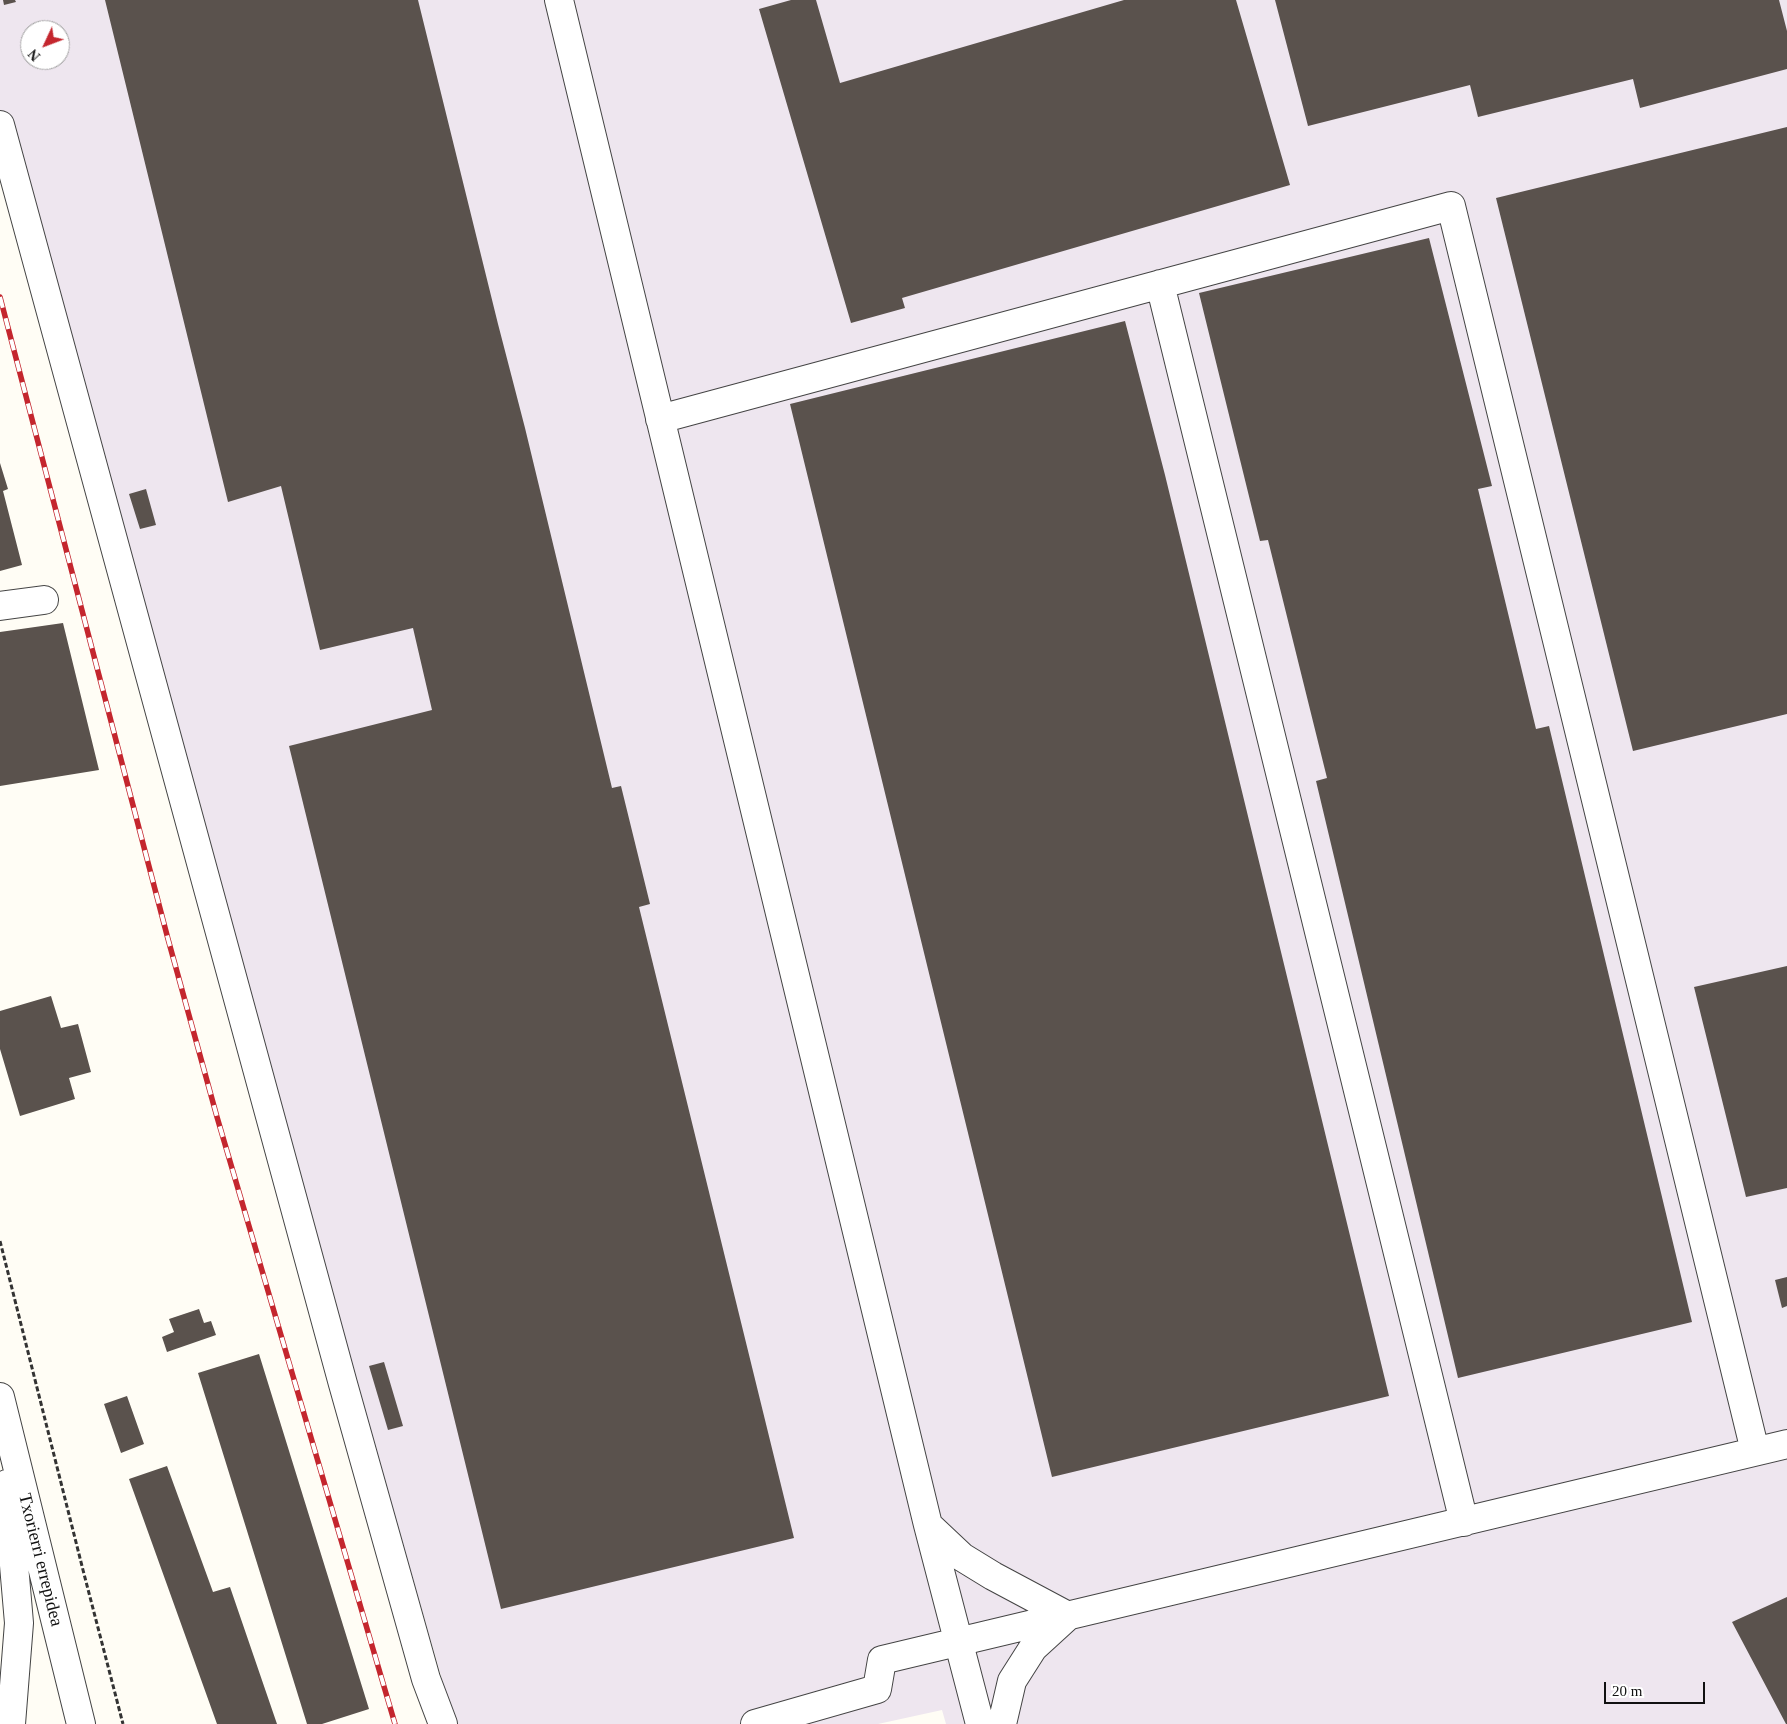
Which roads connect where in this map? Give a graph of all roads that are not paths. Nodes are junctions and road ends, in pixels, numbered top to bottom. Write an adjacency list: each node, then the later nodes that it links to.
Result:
1 (559, 0): 4 (street)
2 (0, 125): 17 (street)
3 (1160, 284): 4 (street); 10 (street); 11 (street)
4 (660, 419): 12 (street)
5 (44, 600): 6 (street)
6 (0, 606)
7 (0, 1397): 16 (street, Txorierri errepidea)
8 (0, 1443): 15 (street)
9 (1787, 1444): 10 (street)
10 (1755, 1451): 11 (street)
11 (1464, 1522): 13 (street)
12 (928, 1525): 13 (street); 14 (street)
13 (1068, 1616): 14 (street); 20 (street)
14 (957, 1641): 18 (street); 19 (street)
15 (11, 1724)
16 (81, 1724)
17 (443, 1724)
18 (755, 1724)
19 (980, 1724)
20 (1002, 1724)

